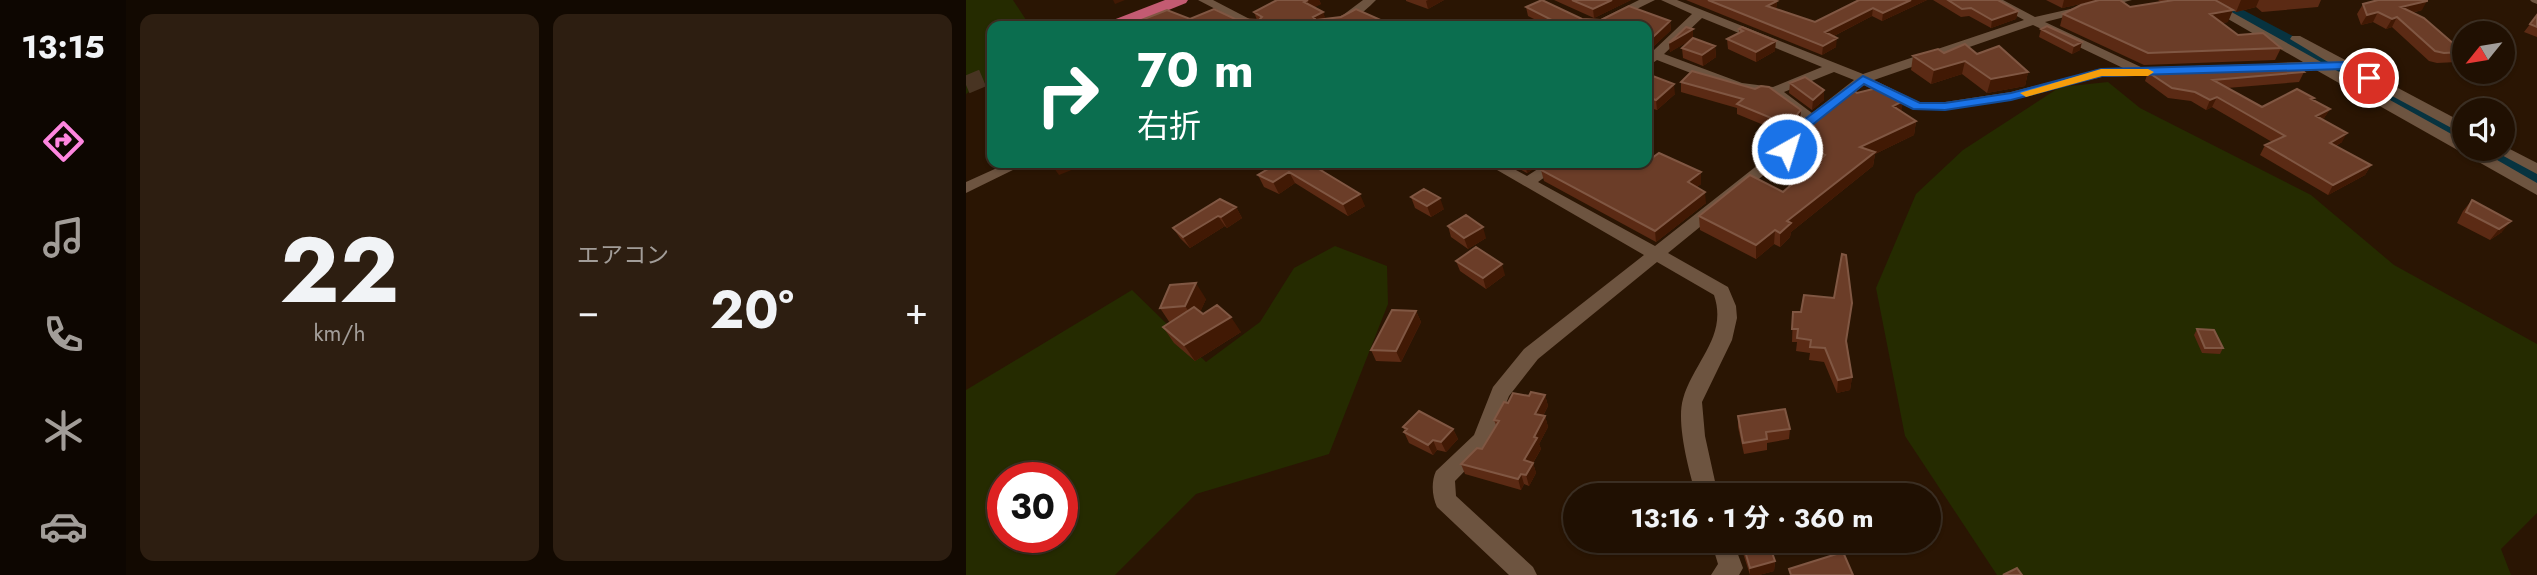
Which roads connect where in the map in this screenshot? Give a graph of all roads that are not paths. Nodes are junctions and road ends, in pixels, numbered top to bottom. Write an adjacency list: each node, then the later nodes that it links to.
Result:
1 (1180, 0): 12 (highway)
2 (1204, 0): 13 (street)
3 (1370, 0): 14 (street)
4 (1649, 0): 15 (street)
5 (1667, 0): 10 (street)
6 (1994, 0): 11 (street)
7 (2126, 0): 11 (street)
8 (2201, 0): 19 (street)
9 (2222, 0): 18 (street)
10 (1701, 13): 16 (street); 21 (street)
11 (2036, 20): 23 (street); 24 (street)
12 (1127, 21)
13 (1246, 21)
14 (1339, 21)
15 (1600, 21)
16 (1652, 54)
17 (1652, 58): 25 (street)
18 (2342, 65): 19 (street); 27 (street)
19 (2322, 66): 20 (street); 28 (street)
20 (2262, 67)
21 (1834, 68): 24 (street); 25 (street)
22 (2184, 71): 23 (street)
23 (2145, 73): 24 (street)
24 (1863, 79): 26 (street)
25 (1774, 91): 26 (street)
26 (1812, 119): 38 (street)
27 (2452, 123)
28 (2452, 140)
29 (2515, 157): 34 (street)
30 (2488, 161): 37 (street)
31 (1009, 168): 36 (street)
32 (1501, 168): 35 (street)
33 (1550, 168): 35 (street)
34 (2537, 169)
35 (1527, 183): 38 (street)
36 (966, 188)
37 (2537, 190)
38 (1656, 255): 39 (street); 41 (street)
39 (1703, 483)
40 (1726, 553): 42 (street)
41 (1525, 575)
42 (1723, 575)

